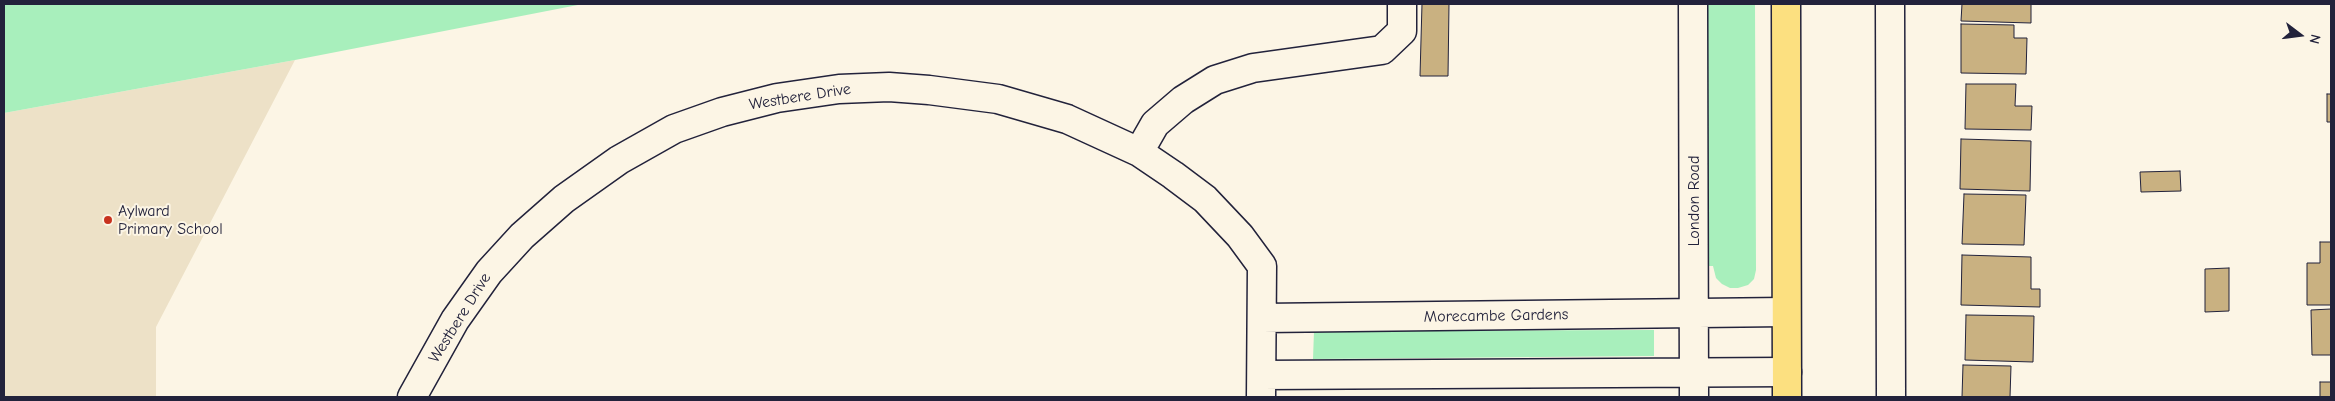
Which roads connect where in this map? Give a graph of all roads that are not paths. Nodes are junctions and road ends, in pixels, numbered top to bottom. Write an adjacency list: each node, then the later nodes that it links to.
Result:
1 (1402, 4): 5 (street)
2 (1693, 4): 7 (street, London Road)
3 (1786, 4): 6 (main road)
4 (1890, 4): 13 (street)
5 (1139, 152): 8 (street, Westbere Drive); 12 (street, Westbere Drive)
6 (1785, 312): 7 (street, Morecambe Gardens); 10 (main road)
7 (1694, 313): 8 (street, Morecambe Gardens); 9 (street, London Road)
8 (1263, 318): 11 (street)
9 (1694, 385): 10 (street); 11 (street)
10 (1787, 385)
11 (1262, 386)
12 (412, 397)
13 (1892, 397)

